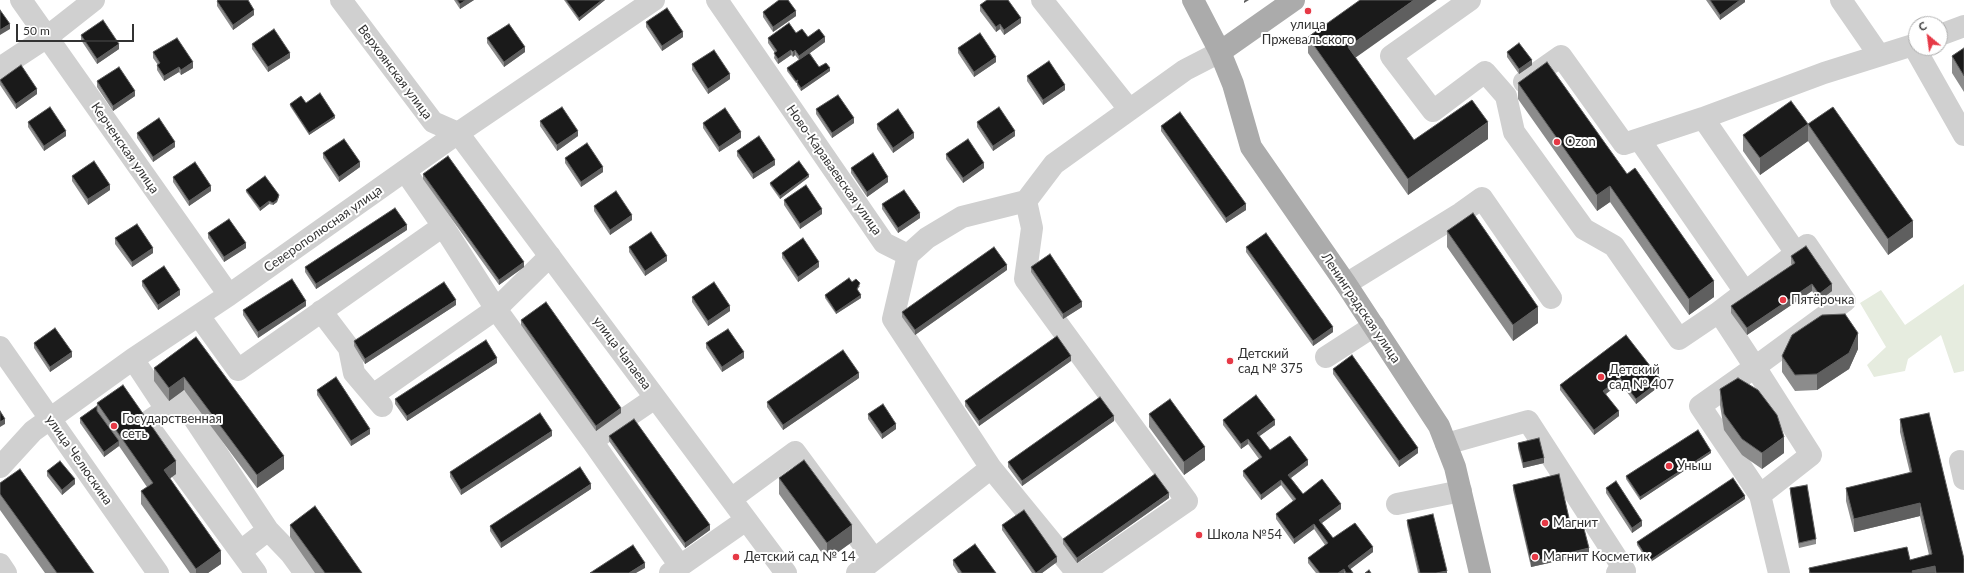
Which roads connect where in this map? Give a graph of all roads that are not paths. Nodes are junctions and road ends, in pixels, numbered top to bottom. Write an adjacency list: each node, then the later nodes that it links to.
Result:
1 (21, 0): 13 (street, Керченская улица)
2 (94, 0): 13 (street)
3 (341, 0): 22 (street, Верхоянская улица)
4 (654, 0): 22 (street, Северополюсная улица)
5 (717, 0): 29 (street, Ново-Караваевская улица)
6 (1042, 0): 20 (street)
7 (1193, 0): 15 (main road, Ленинградская улица)
8 (1294, 0): 15 (main road)
9 (1470, 0): 19 (street)
10 (1841, 0): 16 (street)
11 (1964, 26): 12 (street)
12 (1948, 32)
13 (47, 36): 18 (street); 33 (street, Керченская улица)
14 (1908, 46): 16 (street)
15 (1220, 52): 20 (street); 31 (main road, Ленинградская улица)
16 (1879, 55): 21 (street)
17 (1921, 56): 23 (street)
18 (0, 68)
19 (1506, 96): 24 (street); 37 (street)
20 (1129, 110): 26 (street)
21 (1703, 118): 24 (street); 28 (street)
22 (458, 133): 25 (street, Северополюсная улица); 30 (street, улица Чапаева)
23 (1964, 135)
24 (1639, 139): 32 (street)
25 (405, 171): 27 (street); 33 (street, Северополюсная улица)
26 (1026, 201): 29 (street); 68 (street)
27 (443, 226): 35 (street); 36 (street)
28 (1796, 253): 32 (street); 43 (street)
29 (908, 255): 50 (street)
30 (550, 256): 35 (street); 44 (street, улица Чапаева)
31 (1346, 284): 34 (street); 39 (main road, Ленинградская улица)
32 (1745, 292): 37 (street)
33 (230, 295): 38 (street, Северополюсная улица)
34 (1551, 298)
35 (496, 309): 36 (street); 47 (street)
36 (321, 311): 38 (street)
37 (1719, 312): 43 (street)
38 (199, 316): 42 (street, Северополюсная улица)
39 (1374, 326): 41 (street); 48 (main road, Ленинградская улица)
40 (0, 347): 46 (street, улица Челюскина)
41 (1326, 357)
42 (133, 359): 45 (street); 46 (street, Северополюсная улица)
43 (1755, 367): 52 (street); 52 (street)
44 (655, 398): 47 (street); 53 (street, улица Чапаева)
45 (166, 409): 56 (street); 57 (street)
46 (50, 419): 49 (street, Северополюсная улица); 63 (street, улица Челюскина)
47 (592, 442): 60 (street)
48 (1446, 444): 51 (main road, Ленинградская улица); 70 (street)
49 (0, 467)
50 (990, 468): 58 (street); 67 (street)
51 (1461, 491): 54 (street); 69 (main road, Ленинградская улица)
52 (1760, 495): 71 (street)
53 (731, 499): 55 (street, улица Чапаева); 58 (street)
54 (1397, 504)
55 (746, 520): 60 (street); 65 (street, улица Чапаева)
56 (268, 530): 57 (street); 64 (street)
57 (241, 551): 61 (street)
58 (874, 559): 66 (street)
59 (0, 564): 62 (street)
60 (675, 570)
61 (254, 572)
62 (6, 573)
63 (158, 573)
64 (305, 573)
65 (786, 573)
66 (857, 573)
67 (1077, 573)
68 (1083, 573)
69 (1480, 573)
70 (1617, 573)
71 (1779, 573)

